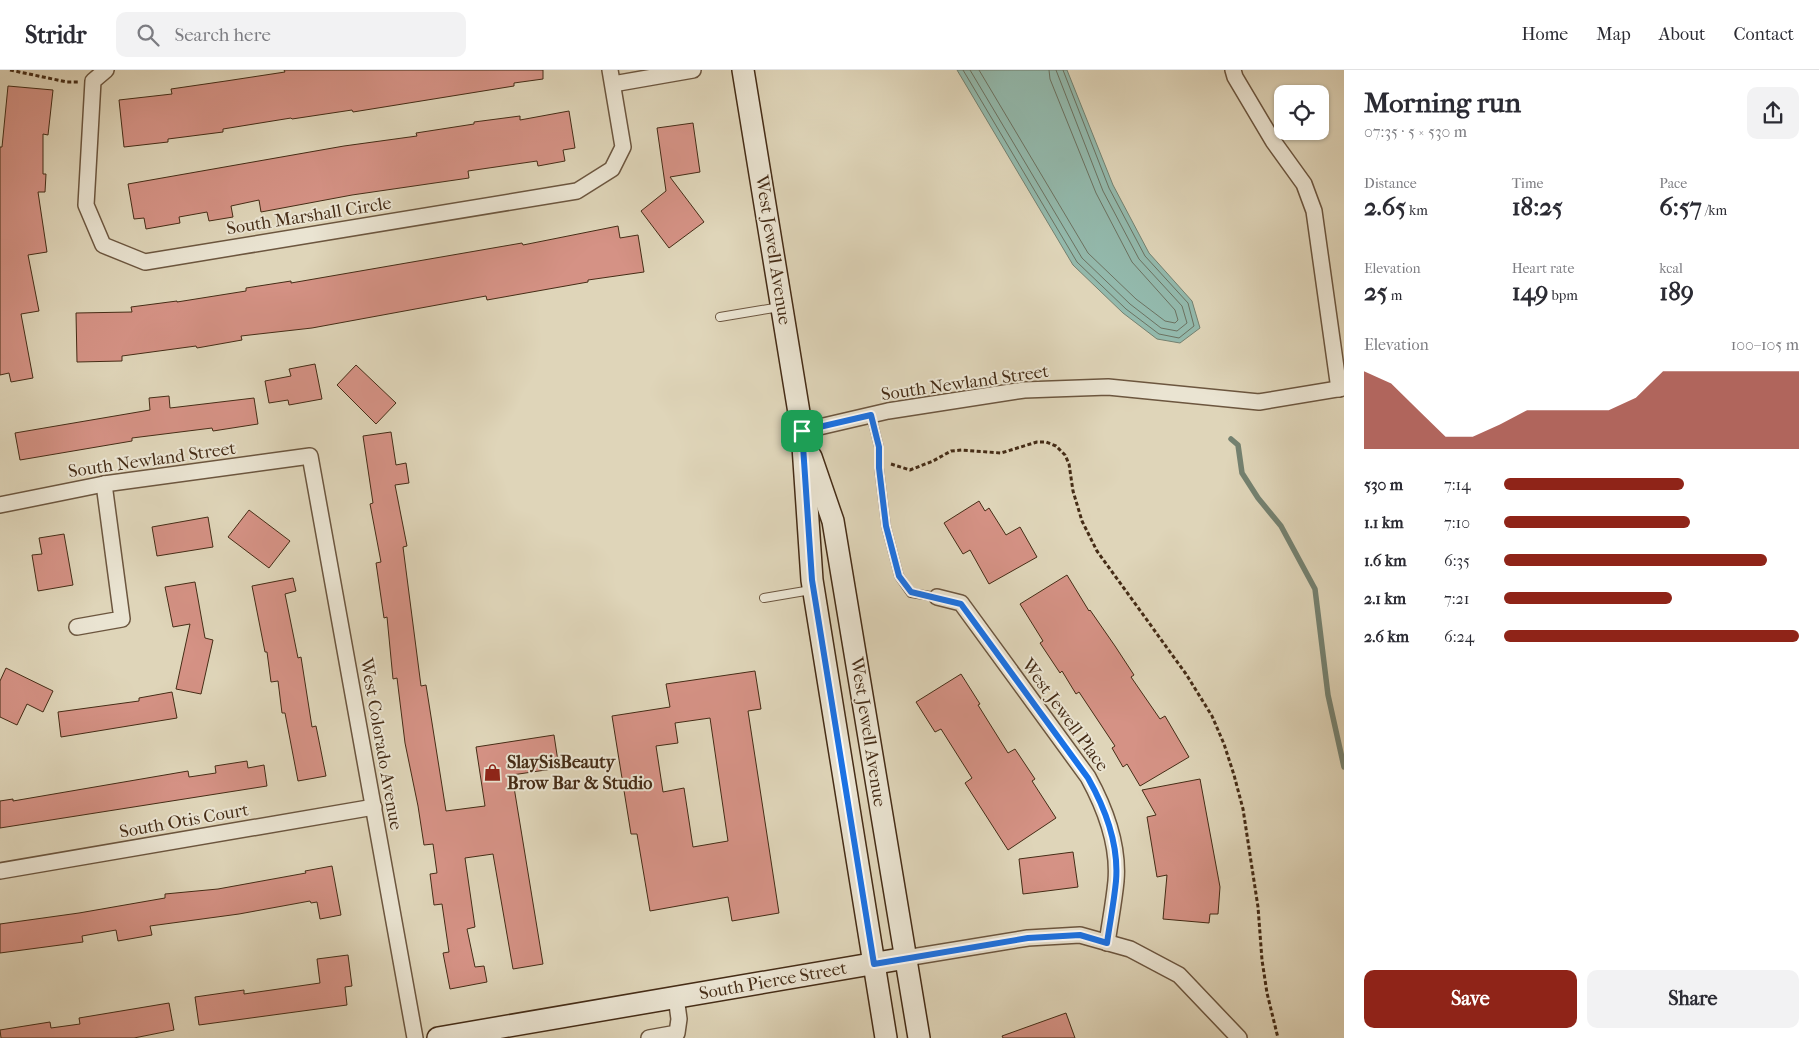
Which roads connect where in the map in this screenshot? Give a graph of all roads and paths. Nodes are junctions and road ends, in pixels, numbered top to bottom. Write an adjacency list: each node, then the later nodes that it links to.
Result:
1 (10, 70): 7 (path)
2 (106, 70): 7 (street)
3 (693, 70): 6 (street, South Marshall Circle)
4 (743, 70): 8 (main road, West Jewell Avenue)
5 (1233, 70): 10 (street)
6 (612, 77): 7 (street, South Marshall Circle)
7 (93, 81)
8 (782, 307): 9 (lane); 12 (main road, West Jewell Avenue)
9 (720, 317)
10 (1341, 389): 11 (street, South Newland Street)
11 (871, 415): 12 (street, South Newland Street); 13 (lane)
12 (802, 431): 17 (main road, West Jewell Avenue); 24 (main road, West Jewell Avenue)
13 (878, 455): 18 (lane); 33 (path)
14 (310, 456): 15 (street, South Newland Street); 21 (street, West Colorado Avenue)
15 (104, 484): 16 (street, South Newland Street); 20 (street)
16 (0, 505)
17 (814, 590): 19 (lane); 25 (main road, West Jewell Avenue)
18 (937, 597): 23 (street, West Jewell Place)
19 (764, 598)
20 (77, 627)
21 (374, 807): 22 (street, South Otis Court); 27 (street, West Colorado Avenue)
22 (0, 871)
23 (1107, 943): 24 (street, South Pierce Street); 32 (street, South Pierce Street)
24 (906, 958): 25 (main road, South Pierce Street); 31 (main road, West Jewell Avenue)
25 (874, 964): 26 (main road, South Pierce Street); 30 (main road, West Jewell Avenue)
26 (676, 997): 28 (main road, South Pierce Street); 29 (street, South Pierce Street)
27 (414, 1038)
28 (438, 1038)
29 (649, 1038)
30 (886, 1038)
31 (919, 1038)
32 (1239, 1038)
33 (1278, 1038)

